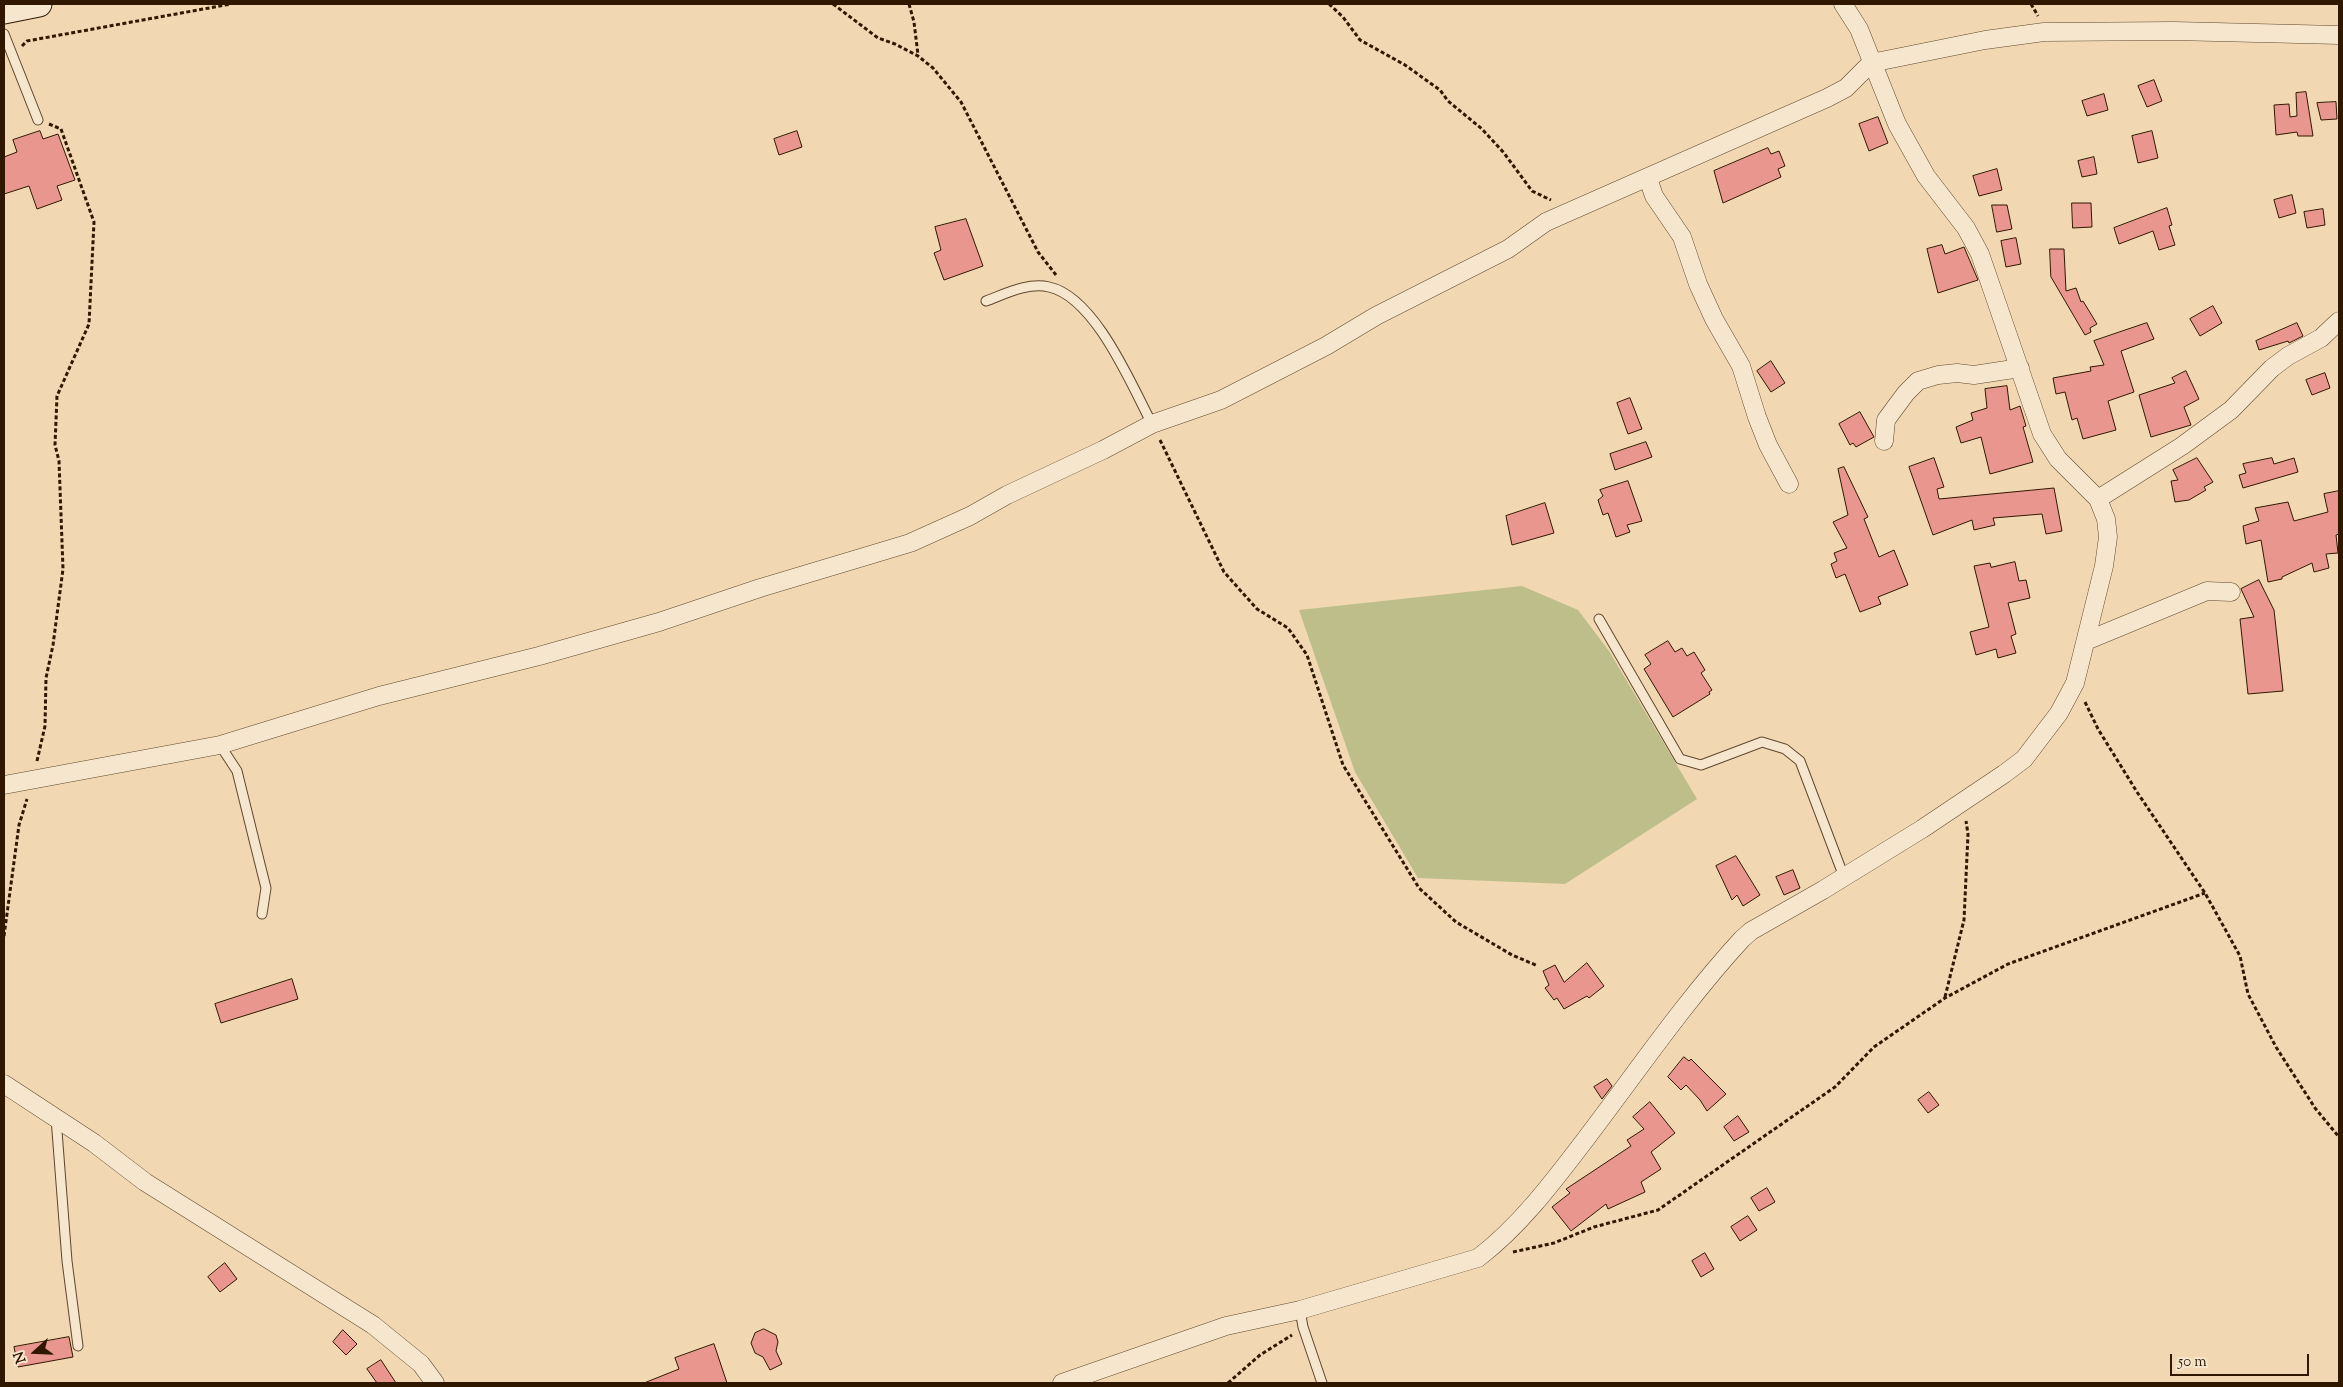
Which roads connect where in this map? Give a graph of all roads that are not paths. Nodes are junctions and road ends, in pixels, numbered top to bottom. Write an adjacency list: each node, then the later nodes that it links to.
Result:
1 (39, 4): 3 (main road)
2 (1843, 4): 6 (street)
3 (4, 10)
4 (4, 34): 7 (lane)
5 (2339, 34): 6 (street)
6 (1871, 63): 8 (street); 11 (street)
7 (38, 120)
8 (1648, 178): 12 (street); 14 (street)
9 (986, 301): 12 (lane)
10 (2339, 321): 15 (street)
11 (2020, 368): 13 (street); 15 (street)
12 (1152, 424): 19 (street)
13 (1884, 442)
14 (1789, 484)
15 (2098, 499): 18 (street)
16 (2231, 592): 18 (street)
17 (1599, 619): 21 (lane)
18 (2086, 641): 21 (street)
19 (220, 745): 20 (street); 22 (lane)
20 (4, 785)
21 (1844, 877): 25 (street)
22 (262, 914)
23 (4, 1084): 24 (street)
24 (56, 1118): 26 (lane); 27 (street)
25 (1300, 1310): 28 (street); 29 (lane)
26 (78, 1346)
27 (436, 1383)
28 (1062, 1383)
29 (1322, 1383)

